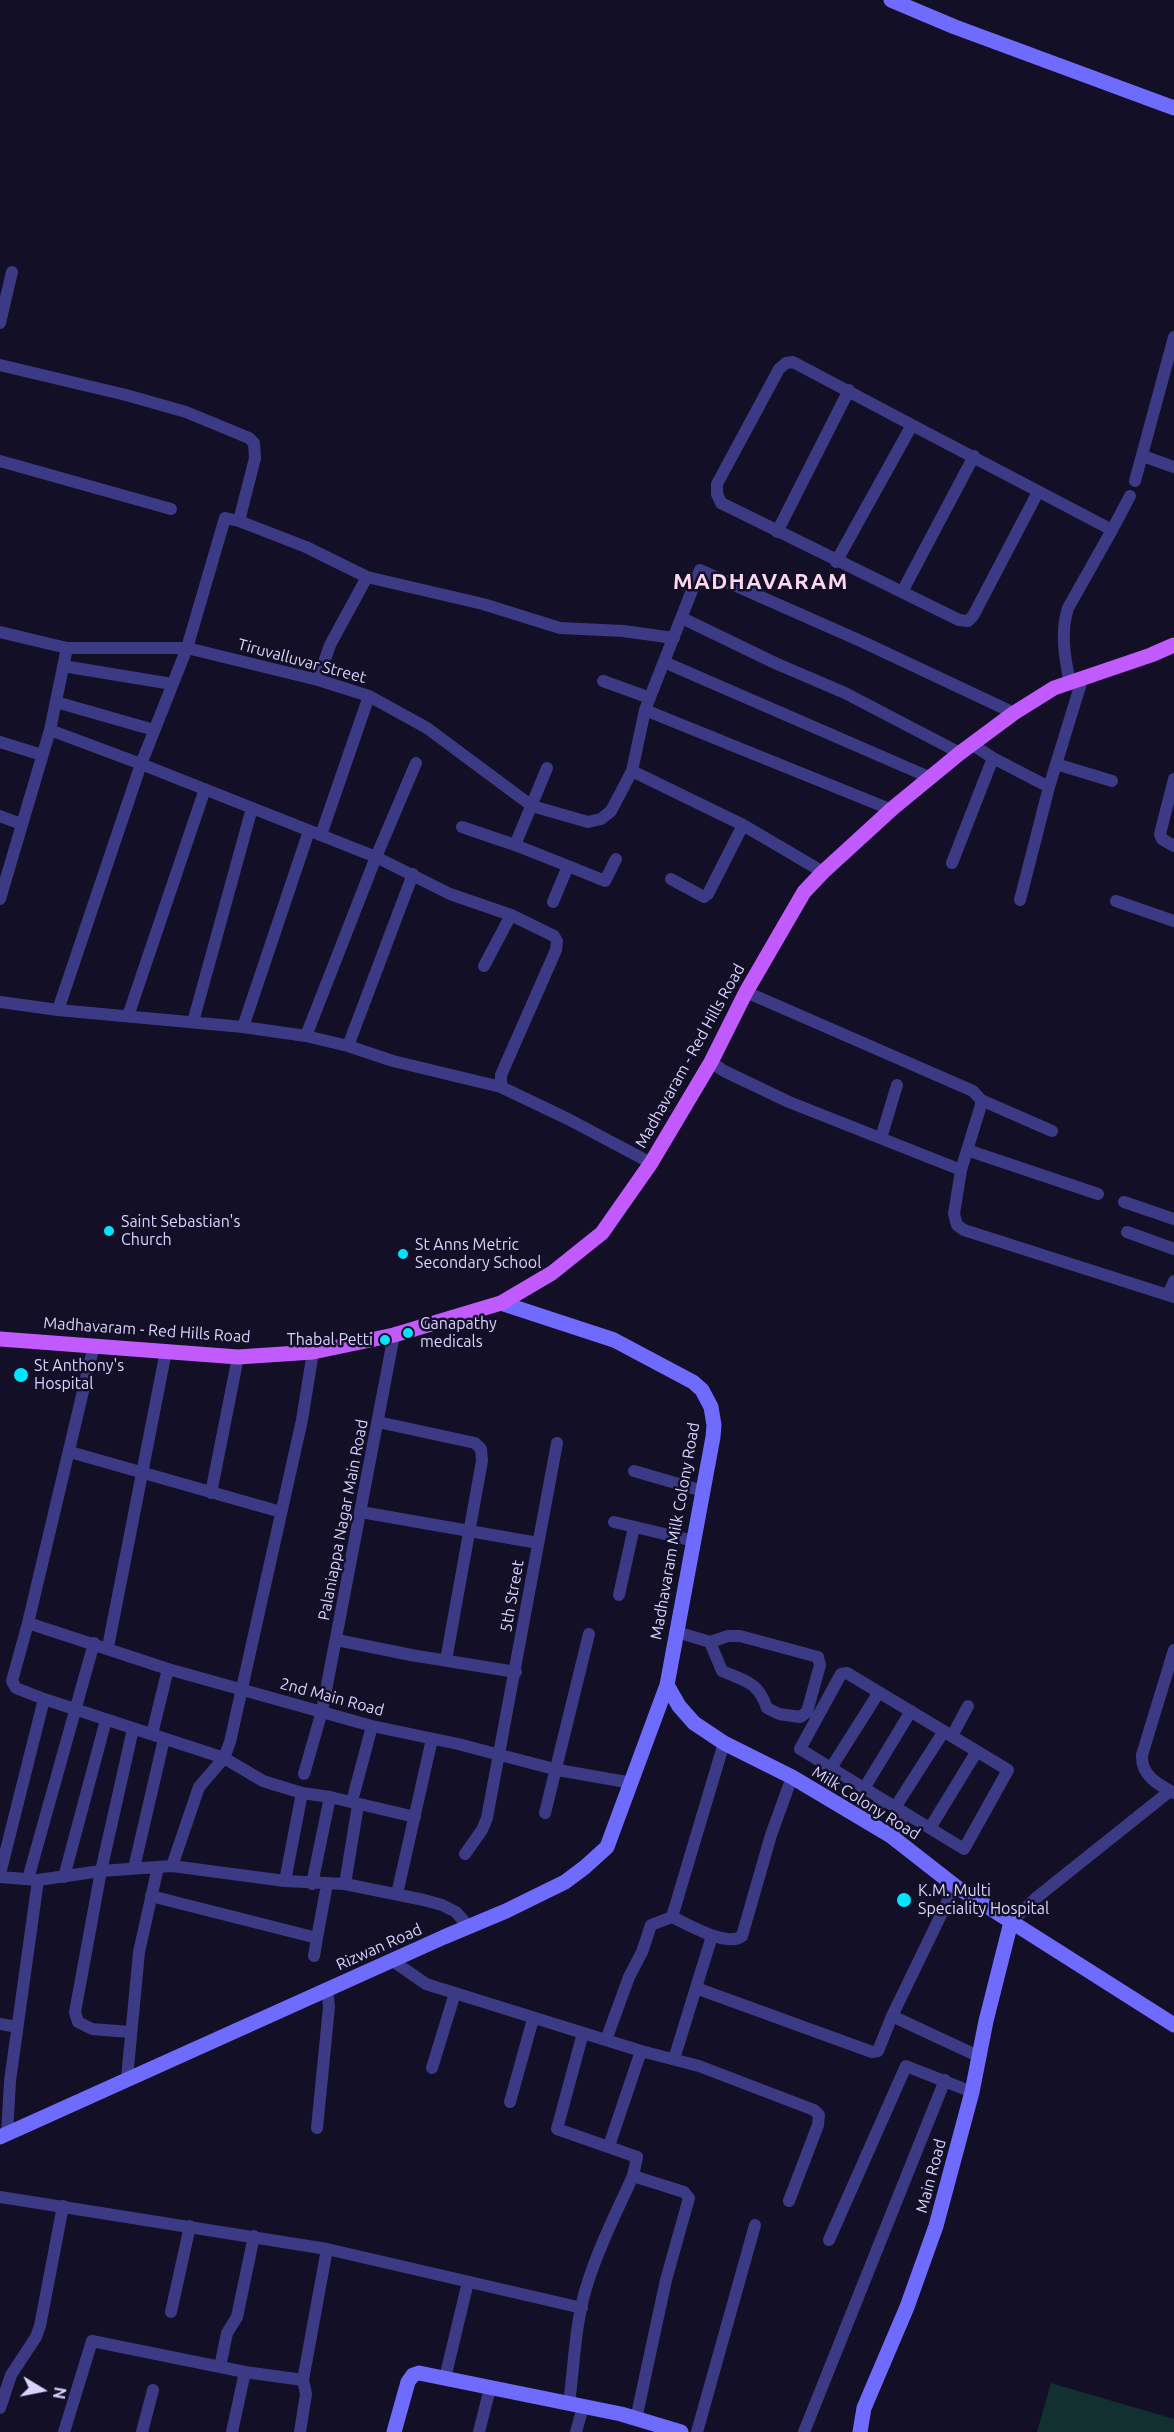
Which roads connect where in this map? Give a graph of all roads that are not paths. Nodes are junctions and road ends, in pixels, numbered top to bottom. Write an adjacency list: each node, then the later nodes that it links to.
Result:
1 (891, 0): 2 (street)
2 (1174, 108)
3 (12, 272): 4 (street)
4 (0, 323)
5 (1174, 336): 10 (street)
6 (0, 365): 17 (street)
7 (849, 390): 8 (street); 19 (street); 19 (street)
8 (912, 425): 9 (street); 20 (street)
9 (974, 456): 14 (street); 22 (street)
10 (1143, 456): 12 (street); 13 (street)
11 (0, 461): 16 (street)
12 (1174, 466)
13 (1135, 481)
14 (1038, 492): 18 (street); 22 (street)
15 (1130, 496): 18 (street)
16 (171, 509)
17 (239, 521): 21 (street); 28 (street)
18 (1112, 530): 33 (street)
19 (777, 532): 20 (street)
20 (836, 562): 22 (street)
21 (367, 577): 25 (street); 31 (street)
22 (902, 592)
23 (682, 618): 25 (street); 38 (street); 42 (street)
24 (0, 632): 27 (street, Tiruvalluvar Street)
25 (674, 638): 29 (street)
26 (1174, 645): 33 (main road, Madhavaram - Red Hills Road)
27 (67, 648): 28 (street, Tiruvalluvar Street); 30 (street)
28 (187, 648): 31 (street, Tiruvalluvar Street); 34 (street)
29 (664, 662): 37 (street); 50 (street)
30 (63, 666): 34 (street); 36 (street)
31 (318, 680): 35 (street, Tiruvalluvar Street)
32 (603, 681): 37 (street)
33 (1076, 682): 38 (main road, Madhavaram - Red Hills Road); 47 (street)
34 (172, 684): 40 (street)
35 (369, 696): 55 (street, Tiruvalluvar Street); 62 (street)
36 (56, 702): 39 (street); 40 (street)
37 (648, 704): 49 (street); 57 (street)
38 (1014, 713): 42 (main road, Madhavaram - Red Hills Road)
39 (50, 730): 43 (street); 46 (street)
40 (154, 730): 46 (street)
41 (0, 742): 43 (street)
42 (966, 749): 44 (street); 50 (main road, Madhavaram - Red Hills Road)
43 (42, 755): 59 (street)
44 (993, 758): 53 (street); 67 (street)
45 (416, 763): 65 (street)
46 (141, 764): 54 (street); 81 (street)
47 (1056, 764): 52 (street); 53 (street)
48 (547, 768): 55 (street)
49 (632, 771): 55 (street, Tiruvalluvar Street); 60 (street)
50 (931, 778): 57 (main road, Madhavaram - Red Hills Road)
51 (1174, 779): 64 (street)
52 (1112, 781)
53 (1049, 787): 73 (street)
54 (205, 789): 56 (street); 82 (street)
55 (532, 806): 63 (street)
56 (252, 808): 62 (street); 83 (street)
57 (892, 810): 69 (main road, Madhavaram - Red Hills Road)
58 (0, 816): 59 (street)
59 (21, 824): 72 (street)
60 (743, 825): 69 (street); 71 (street)
61 (462, 827): 63 (street)
62 (315, 833): 65 (street); 84 (street)
63 (515, 845): 68 (street)
64 (1174, 846)
65 (376, 857): 70 (street); 85 (street)
66 (616, 859): 68 (street)
67 (952, 863)
68 (568, 866): 75 (street)
69 (823, 872): 79 (main road, Madhavaram - Red Hills Road)
70 (412, 874): 76 (street); 86 (street)
71 (671, 879)
72 (0, 899)
73 (1020, 900)
74 (1116, 901): 77 (street)
75 (553, 902)
76 (511, 915): 78 (street); 89 (street)
77 (1174, 921)
78 (484, 966)
79 (746, 992): 87 (main road, Madhavaram - Red Hills Road); 90 (street)
80 (0, 1002): 81 (street)
81 (58, 1010): 82 (street)
82 (128, 1016): 83 (street)
83 (193, 1022): 84 (street)
84 (243, 1027): 85 (street)
85 (306, 1036): 86 (street)
86 (348, 1046): 89 (street)
87 (711, 1062): 92 (street); 94 (main road, Madhavaram - Red Hills Road)
88 (897, 1084): 92 (street)
89 (501, 1087): 94 (street)
90 (981, 1100): 91 (street); 93 (street)
91 (1052, 1131)
92 (881, 1138): 95 (street)
93 (967, 1150): 95 (street); 96 (street)
94 (651, 1162): 103 (main road, Madhavaram - Red Hills Road)
95 (961, 1170): 102 (street)
96 (1098, 1194)
97 (1124, 1202): 98 (street)
98 (1174, 1219)
99 (1127, 1232): 100 (street)
100 (1174, 1249)
101 (1174, 1281): 102 (street)
102 (1171, 1296)
103 (501, 1303): 104 (main road, Madhavaram - Red Hills Road); 115 (street, Madhavaram Milk Colony Road)
104 (394, 1335): 108 (main road, Madhavaram - Red Hills Road); 110 (street, Palaniappa Nagar Main Road)
105 (0, 1339): 106 (main road, Madhavaram - Red Hills Road)
106 (94, 1345): 107 (main road, Madhavaram - Red Hills Road); 112 (street)
107 (166, 1351): 109 (main road, Madhavaram - Red Hills Road); 114 (street)
108 (314, 1352): 109 (main road, Madhavaram - Red Hills Road); 117 (street)
109 (238, 1357): 116 (street)
110 (378, 1422): 118 (street, Palaniappa Nagar Main Road); 121 (street)
111 (557, 1443): 123 (street, 5th Street)
112 (70, 1452): 114 (street); 125 (street)
113 (634, 1471): 115 (street)
114 (141, 1474): 116 (street); 131 (street)
115 (703, 1491): 122 (street, Madhavaram Milk Colony Road)
116 (211, 1493): 117 (street)
117 (281, 1512): 137 (street)
118 (361, 1512): 121 (street); 128 (street, Palaniappa Nagar Main Road)
119 (614, 1522): 120 (street)
120 (634, 1527): 122 (street); 124 (street)
121 (469, 1532): 123 (street); 133 (street)
122 (694, 1540): 126 (street, Madhavaram Milk Colony Road)
123 (538, 1543): 135 (street, 5th Street)
124 (619, 1595)
125 (28, 1623): 130 (street, 2nd Main Road); 139 (street)
126 (677, 1632): 129 (street); 136 (street, Madhavaram Milk Colony Road)
127 (589, 1634): 155 (street)
128 (337, 1640): 133 (street); 142 (street, Palaniappa Nagar Main Road)
129 (710, 1642): 129 (street)
130 (94, 1643): 131 (street, 2nd Main Road); 141 (street)
131 (108, 1647): 134 (street, 2nd Main Road)
132 (1174, 1650): 160 (street)
133 (446, 1660): 135 (street)
134 (168, 1669): 137 (street, 2nd Main Road); 148 (street)
135 (516, 1672): 152 (street, 5th Street)
136 (667, 1686): 150 (street, Milk Colony Road); 158 (street, Rizwan Road)
137 (240, 1689): 142 (street, 2nd Main Road); 153 (street)
138 (879, 1692): 143 (street); 154 (street); 154 (street)
139 (44, 1699): 141 (street); 176 (street)
140 (968, 1706): 147 (street)
141 (76, 1710): 144 (street); 178 (street)
142 (322, 1711): 145 (street, 2nd Main Road); 156 (street, Palaniappa Nagar Main Road)
143 (911, 1711): 147 (street); 159 (street)
144 (106, 1720): 146 (street); 177 (street)
145 (372, 1726): 149 (street, 2nd Main Road); 163 (street)
146 (133, 1729): 148 (street); 175 (street)
147 (948, 1734): 151 (street); 165 (street)
148 (158, 1736): 153 (street); 174 (street)
149 (432, 1739): 152 (street, 2nd Main Road); 167 (street)
150 (724, 1743): 157 (street, Milk Colony Road); 186 (street)
151 (977, 1751): 169 (street); 169 (street)
152 (499, 1754): 155 (street, 2nd Main Road); 171 (street, 5th Street)
153 (224, 1758): 161 (street); 172 (street)
154 (831, 1768): 159 (street)
155 (558, 1770): 158 (street, 2nd Main Road); 166 (street)
156 (304, 1774)
157 (792, 1778): 168 (street, Milk Colony Road); 189 (street)
158 (632, 1783): 188 (street, Rizwan Road)
159 (866, 1787): 164 (street)
160 (1172, 1792): 187 (street)
161 (302, 1793): 162 (street); 179 (street)
162 (330, 1797): 163 (street); 180 (street)
163 (356, 1799): 167 (street); 182 (street)
164 (882, 1799): 165 (street); 168 (street)
165 (901, 1810): 169 (street); 170 (street)
166 (545, 1813)
167 (415, 1817): 184 (street)
168 (867, 1823): 170 (street, Milk Colony Road)
169 (930, 1828)
170 (891, 1836): 183 (street, Milk Colony Road)
171 (465, 1854)
172 (172, 1866): 173 (street); 179 (street)
173 (158, 1867): 174 (street); 185 (street)
174 (134, 1868): 175 (street)
175 (101, 1871): 177 (street); 201 (street)
176 (0, 1875): 178 (street)
177 (64, 1877): 178 (street)
178 (33, 1880): 200 (street)
179 (285, 1881): 180 (street)
180 (312, 1884): 181 (street)
181 (327, 1884): 182 (street); 190 (street)
182 (345, 1884): 184 (street)
183 (955, 1886): 187 (street, Milk Colony Road); 196 (street)
184 (397, 1894): 188 (street)
185 (151, 1896): 190 (street); 201 (street)
186 (672, 1917): 189 (street); 203 (street)
187 (1011, 1922): 199 (street, Milk Colony Road); 205 (street, Main Road)
188 (468, 1926): 192 (street, Rizwan Road)
189 (712, 1936): 193 (street)
190 (317, 1938): 191 (street)
191 (314, 1956)
192 (393, 1961): 194 (street, Rizwan Road); 195 (street)
193 (696, 1988): 196 (street); 206 (street)
194 (327, 1989): 208 (street, Rizwan Road); 212 (street)
195 (454, 1993): 197 (street); 207 (street)
196 (892, 2016): 205 (street)
197 (533, 2019): 202 (street); 211 (street)
198 (0, 2024): 200 (street)
199 (1174, 2025)
200 (17, 2027): 213 (street)
201 (130, 2032): 208 (street)
202 (583, 2033): 203 (street); 214 (street)
203 (606, 2040): 204 (street)
204 (641, 2051): 206 (street); 214 (street)
205 (980, 2057): 210 (street, Main Road)
206 (674, 2059): 217 (street)
207 (432, 2068)
208 (127, 2078): 213 (street, Rizwan Road)
209 (945, 2080): 210 (street); 222 (street); 245 (street)
210 (972, 2092): 246 (street, Main Road)
211 (510, 2102)
212 (317, 2128)
213 (4, 2136)
214 (609, 2146): 215 (street)
215 (633, 2176): 225 (street); 235 (street)
216 (0, 2197): 218 (street)
217 (789, 2201)
218 (63, 2206): 220 (street); 234 (street)
219 (755, 2224): 244 (street)
220 (190, 2226): 221 (street); 226 (street)
221 (254, 2236): 223 (street); 227 (street)
222 (829, 2240)
223 (327, 2249): 224 (street); 230 (street)
224 (468, 2282): 225 (street); 229 (street)
225 (582, 2308): 233 (street)
226 (171, 2312)
227 (220, 2367): 228 (street); 236 (street)
228 (245, 2372): 230 (street); 238 (street)
229 (445, 2378): 231 (street); 240 (street)
230 (303, 2380): 239 (street)
231 (490, 2388): 233 (street); 241 (street)
232 (153, 2390): 237 (street)
233 (576, 2405): 235 (street); 242 (street)
234 (0, 2408)
235 (640, 2424): 243 (street)
236 (64, 2432)
237 (142, 2432)
238 (232, 2432)
239 (300, 2432)
240 (394, 2432)
241 (479, 2432)
242 (576, 2432)
243 (681, 2432)
244 (698, 2432)
245 (804, 2432)
246 (860, 2432)

